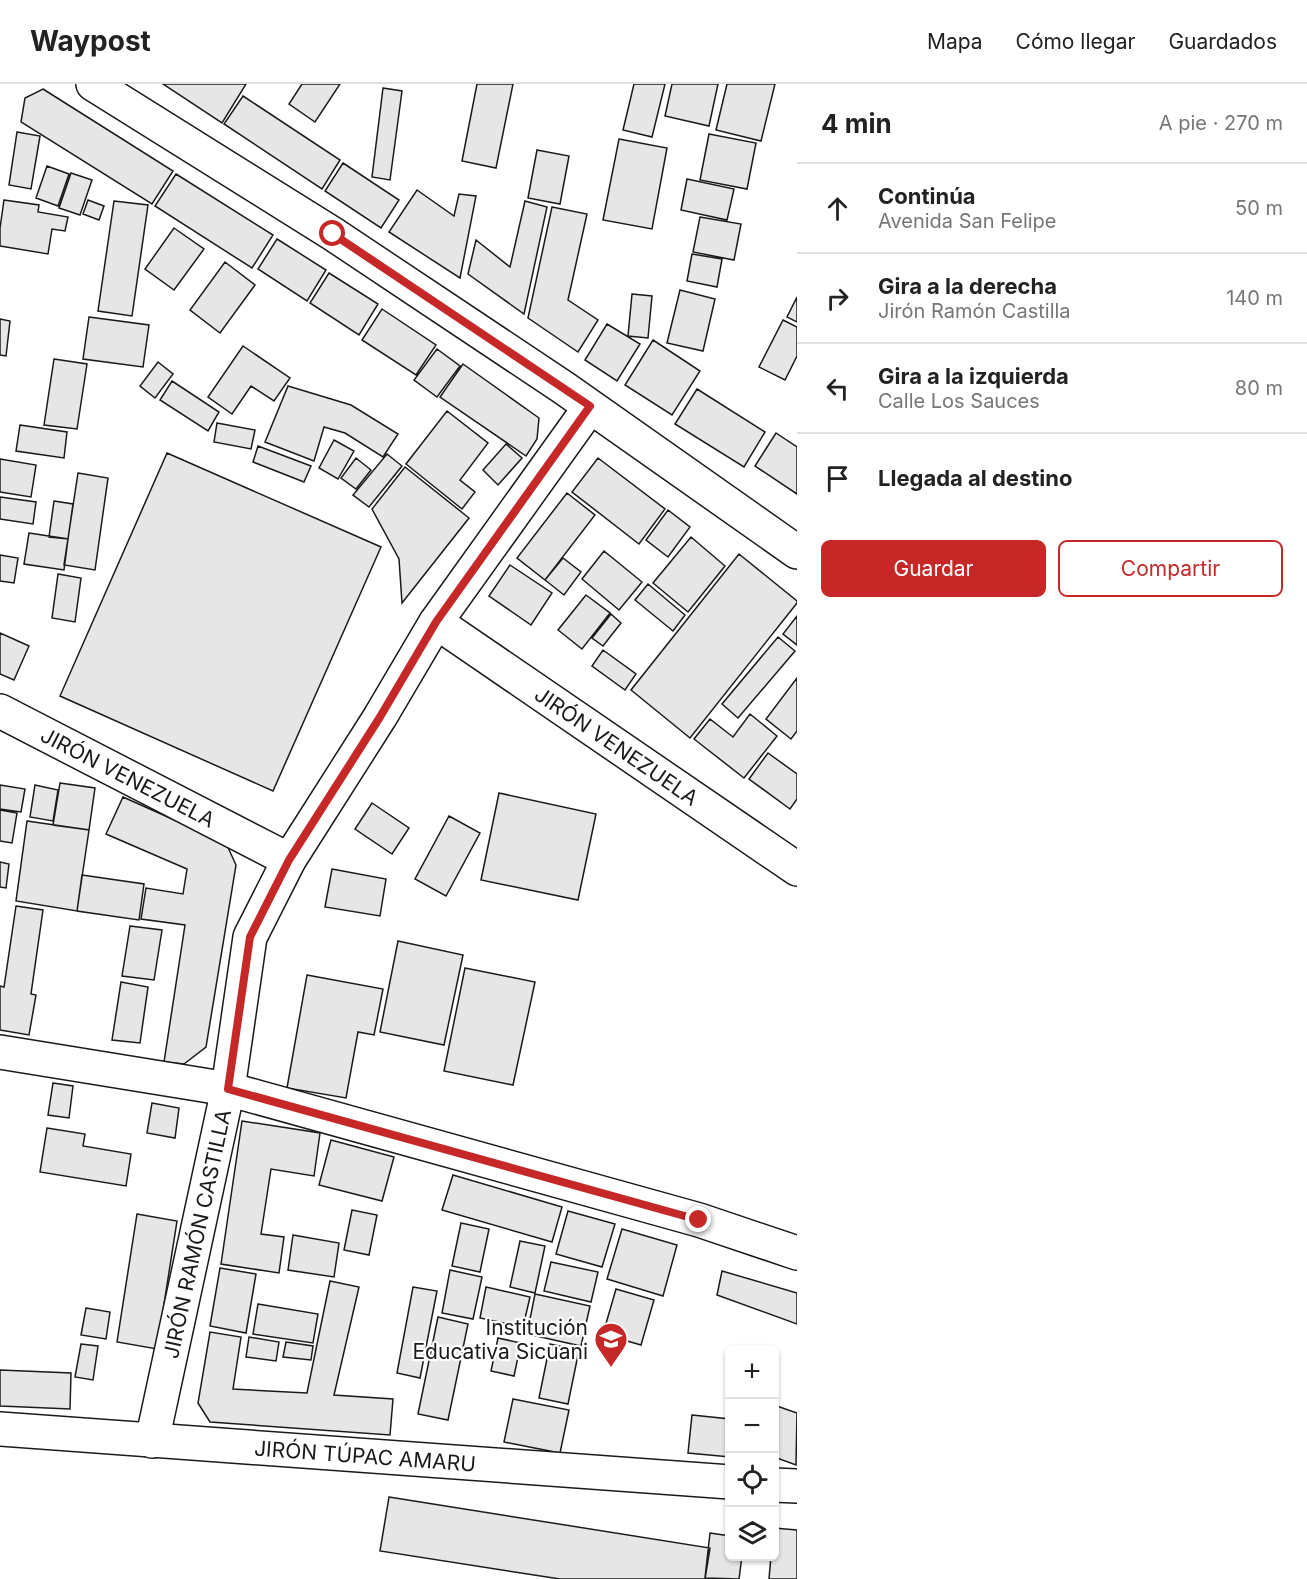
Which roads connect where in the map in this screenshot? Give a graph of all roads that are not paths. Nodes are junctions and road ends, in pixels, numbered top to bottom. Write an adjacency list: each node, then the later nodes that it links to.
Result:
1 (93, 84): 2 (street)
2 (590, 406): 3 (street); 4 (street, JIRÓN RAMÓN CASTILLA)
3 (797, 552)
4 (436, 622): 6 (street, JIRÓN RAMÓN CASTILLA); 7 (street, JIRÓN VENEZUELA)
5 (0, 711): 6 (street, JIRÓN VENEZUELA)
6 (289, 860): 9 (street, JIRÓN RAMÓN CASTILLA)
7 (797, 869)
8 (0, 1052): 9 (street)
9 (228, 1089): 10 (street); 12 (street, JIRÓN RAMÓN CASTILLA)
10 (797, 1253)
11 (0, 1429): 12 (street, JIRÓN TÚPAC AMARU)
12 (152, 1441): 13 (street, JIRÓN TÚPAC AMARU)
13 (725, 1482)
14 (779, 1485): 15 (street)
15 (797, 1486)

